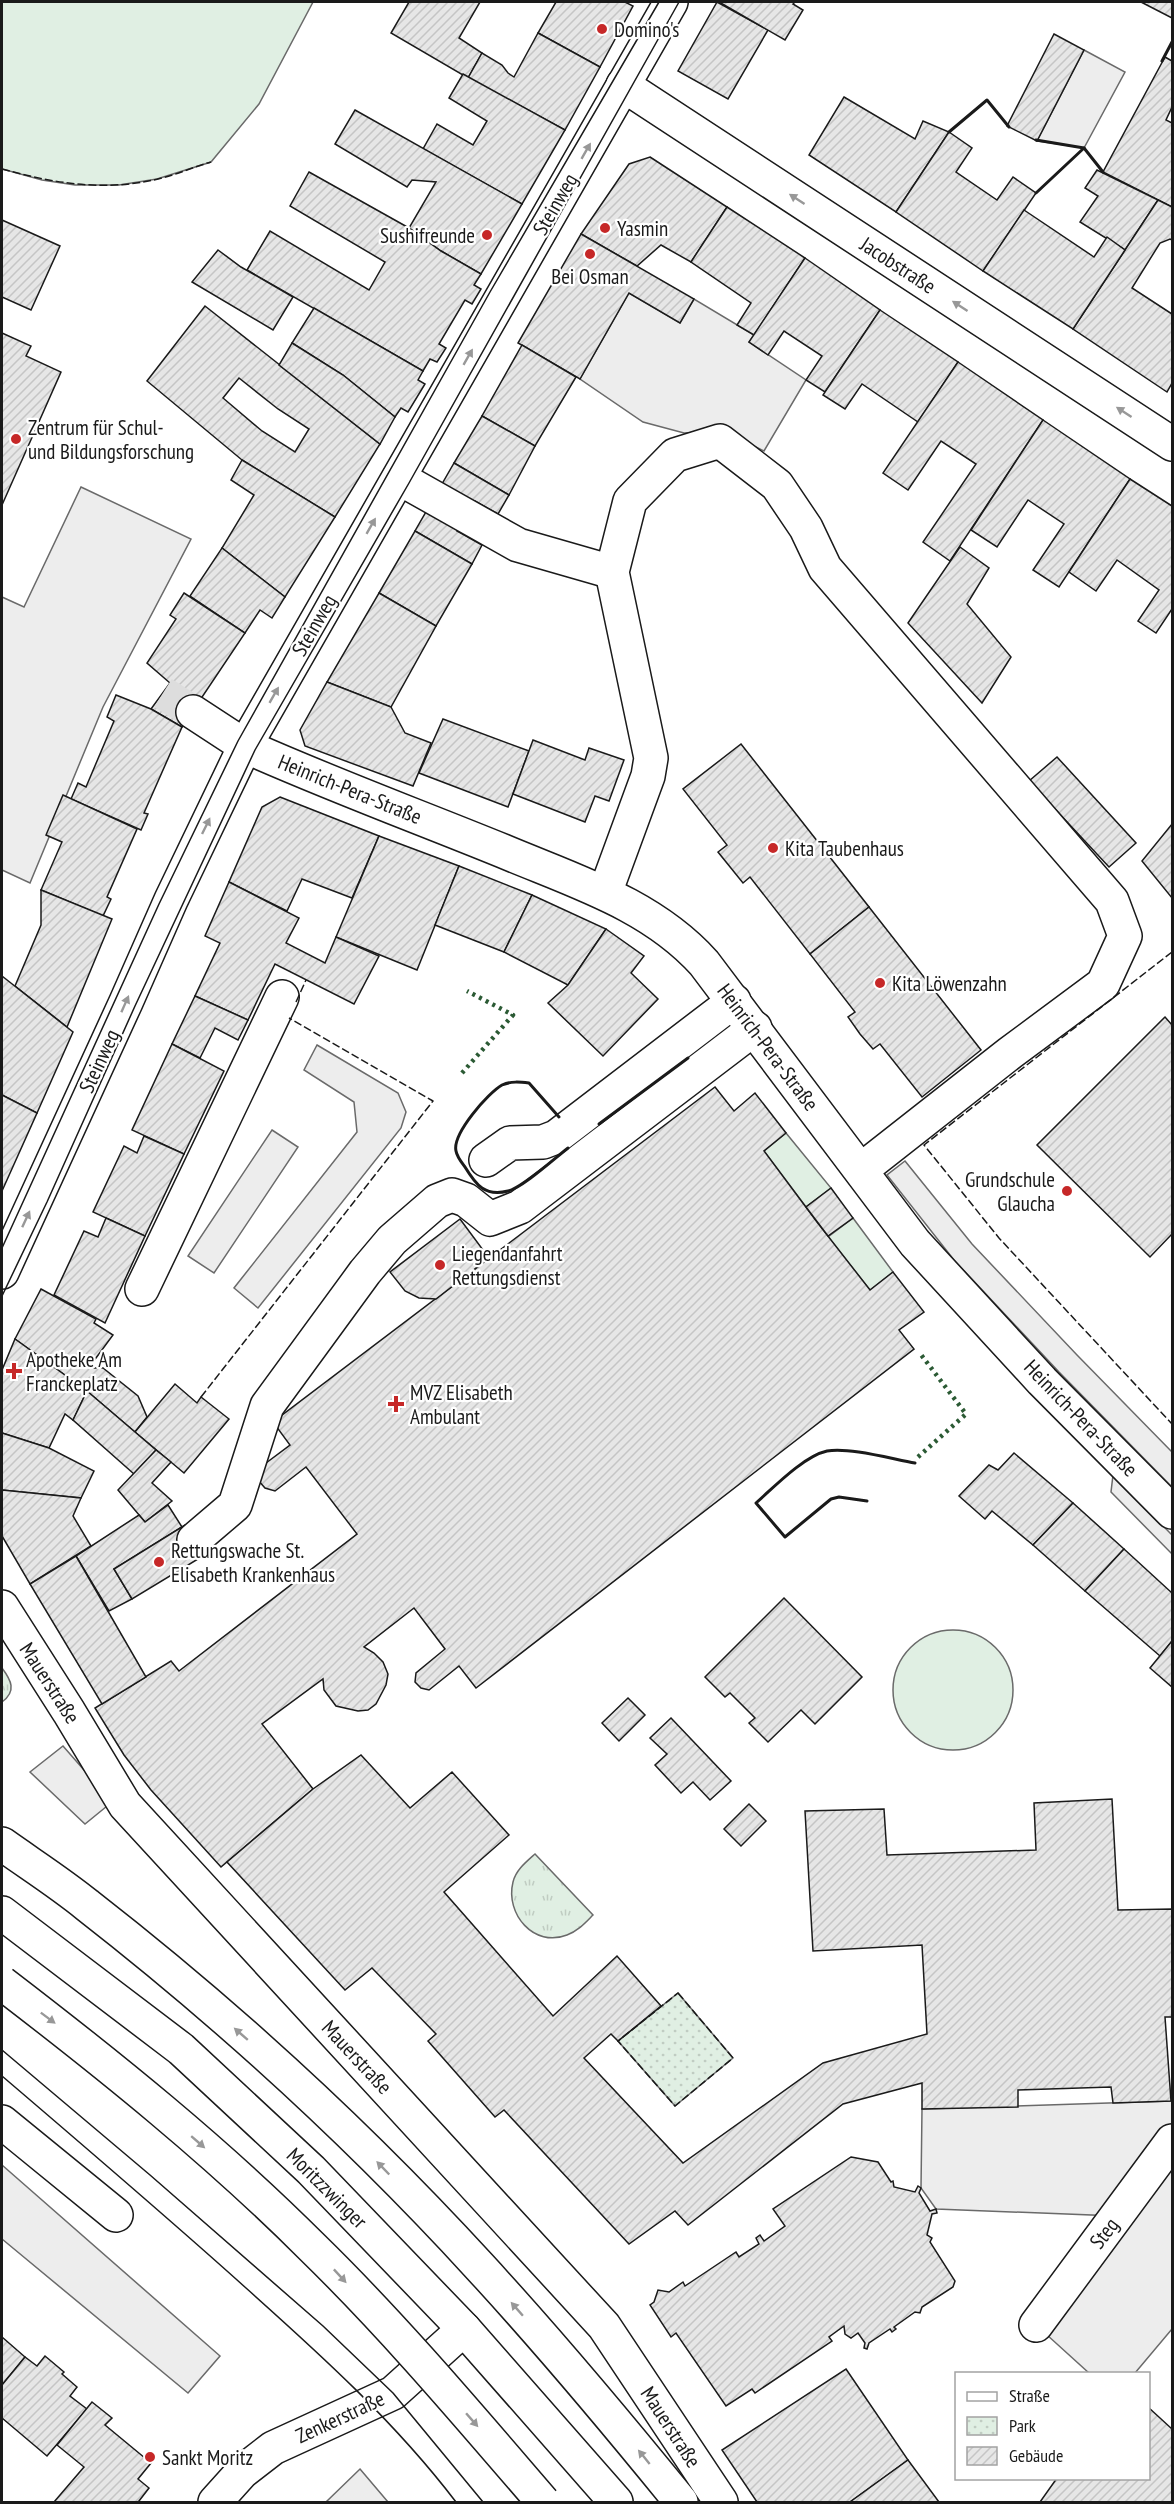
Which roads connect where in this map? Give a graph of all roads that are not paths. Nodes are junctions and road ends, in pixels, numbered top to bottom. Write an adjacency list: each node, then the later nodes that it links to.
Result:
1 (671, 2): 2 (street, Steinweg)
2 (623, 85): 3 (street, Jacobstraße, one-way to 2); 4 (street, Steinweg, one-way to 2)
3 (1173, 444)
4 (399, 478): 5 (street); 7 (street, Steinweg, one-way to 4)
5 (612, 572): 8 (street); 13 (street)
6 (193, 712): 7 (street, Heinrich-Pera-Straße)
7 (245, 746): 8 (street, Heinrich-Pera-Straße); 14 (street, Steinweg, one-way to 7)
8 (605, 893): 10 (street, Heinrich-Pera-Straße)
9 (282, 997): 15 (street)
10 (734, 1001): 11 (street, Heinrich-Pera-Straße); 12 (street)
11 (755, 1028): 13 (street, Heinrich-Pera-Straße); 17 (street)
12 (486, 1160)
13 (861, 1170): 16 (street, Heinrich-Pera-Straße)
14 (2, 1272)
15 (142, 1289)
16 (1173, 1512)
17 (194, 1540)
18 (2, 1607): 31 (street, Mauerstraße)
19 (2, 1844): 30 (street, one-way to 19)
20 (2, 1913): 26 (street, Moritzzwinger)
21 (2, 1983): 28 (street, one-way to 28, bridge)
22 (2, 2122): 24 (street)
23 (1173, 2141): 25 (street, Steg)
24 (116, 2215)
25 (1036, 2325)
26 (464, 2328): 27 (street, Zenkerstraße); 29 (street, Moritzzwinger)
27 (215, 2502)
28 (543, 2502)
29 (616, 2502)
30 (681, 2502)
31 (721, 2502)

